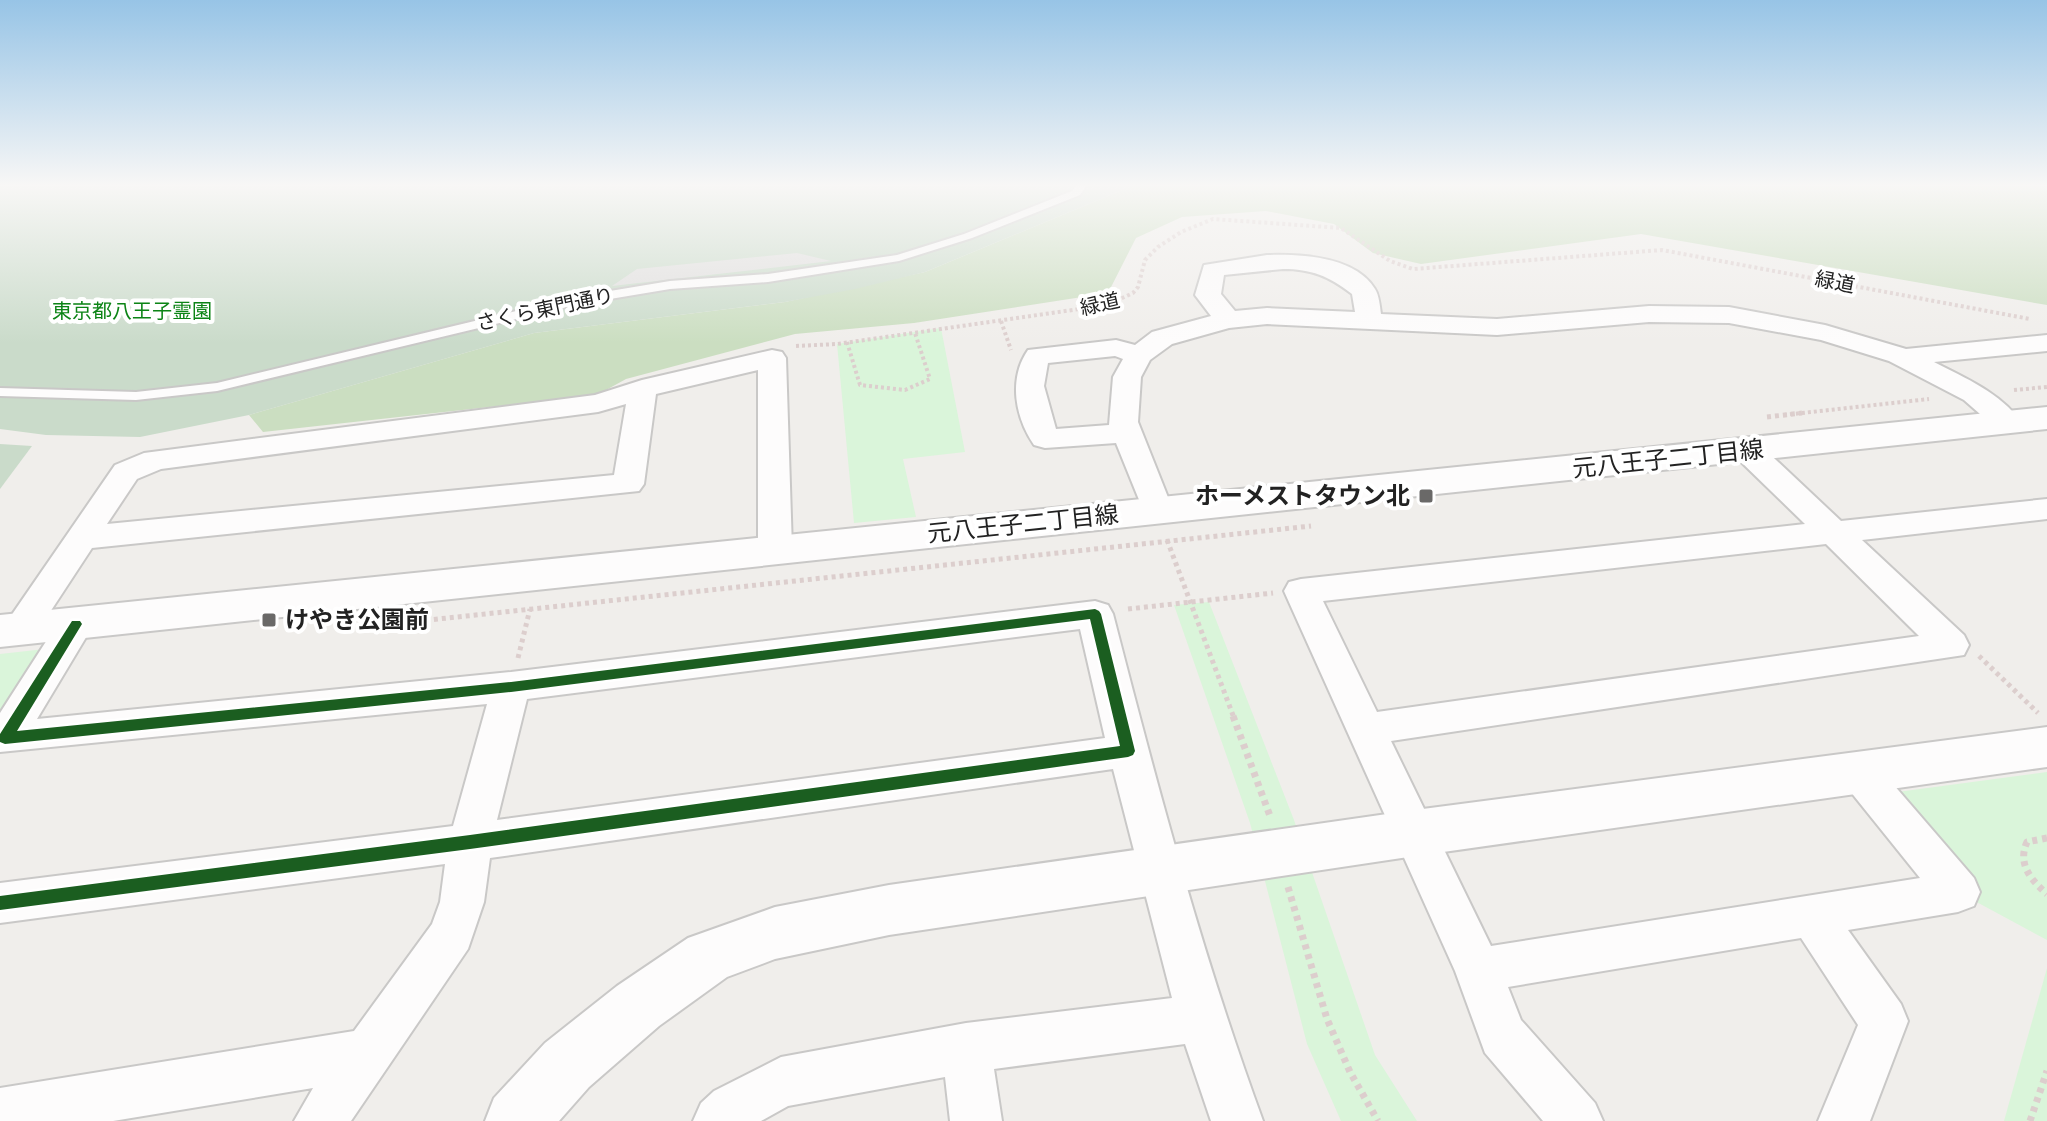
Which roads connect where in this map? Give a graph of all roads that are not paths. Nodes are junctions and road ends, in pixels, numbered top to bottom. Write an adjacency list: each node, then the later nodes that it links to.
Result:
1 (961, 238): 8 (lane, さくら東門通り)
2 (1228, 320): 3 (street); 3 (street); 5 (street)
3 (1370, 322): 6 (street)
4 (2047, 343): 6 (street)
5 (1139, 355): 11 (street); 11 (street)
6 (1904, 357): 10 (street)
7 (642, 391): 16 (street); 16 (street); 17 (street)
8 (0, 392)
9 (2047, 418): 10 (street, 元八王子二丁目線)
10 (2006, 422): 12 (street, 元八王子二丁目線)
11 (1127, 433): 14 (street)
12 (1748, 451): 14 (street, 元八王子二丁目線); 15 (street)
13 (2047, 509): 15 (street)
14 (1157, 510): 17 (street, 元八王子二丁目線)
15 (1837, 533): 21 (street); 21 (street)
16 (82, 538): 19 (street)
17 (775, 549): 18 (street, 元八王子二丁目線)
18 (76, 624): 19 (street, 元八王子二丁目線); 20 (street)
19 (10, 630)
20 (511, 687): 23 (street); 26 (street)
21 (1366, 729): 25 (street)
22 (2047, 747): 24 (street)
23 (1128, 751): 26 (street); 27 (street)
24 (1860, 774): 25 (street); 29 (street)
25 (1415, 833): 27 (street); 30 (street)
26 (470, 842): 28 (street); 33 (street)
27 (1159, 871): 31 (street); 36 (street)
28 (0, 903)
29 (1811, 915): 30 (street); 41 (street)
30 (1478, 970): 40 (street)
31 (1201, 1018): 32 (street); 39 (street)
32 (966, 1048): 37 (street); 38 (street)
33 (366, 1054): 34 (street); 35 (street)
34 (0, 1114)
35 (320, 1121)
36 (517, 1121)
37 (719, 1121)
38 (976, 1121)
39 (1237, 1121)
40 (1577, 1121)
41 (1844, 1121)

